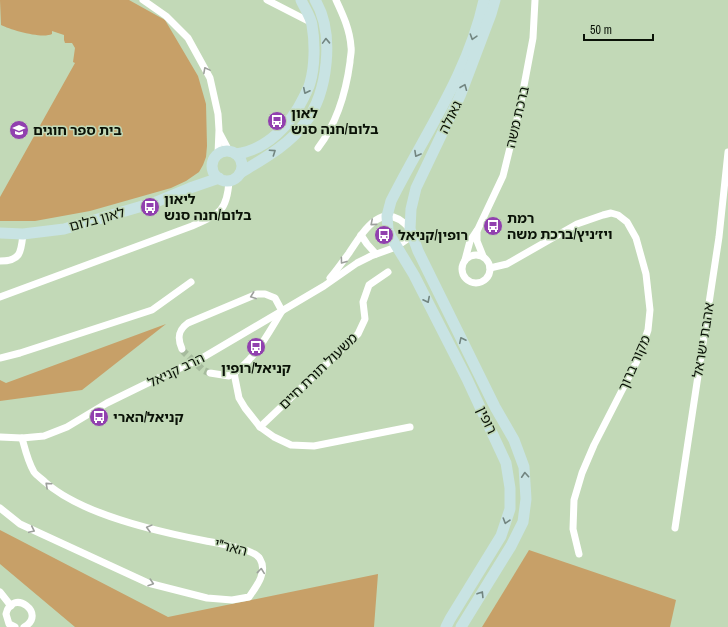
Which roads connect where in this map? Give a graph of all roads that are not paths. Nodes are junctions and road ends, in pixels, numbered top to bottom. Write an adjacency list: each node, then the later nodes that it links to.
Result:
1 (142, 0): 10 (street, one-way to 1)
2 (266, 0): 9 (street)
3 (300, 0): 9 (street)
4 (316, 0): 15 (street, one-way to 4)
5 (336, 0): 11 (street)
6 (484, 0): 18 (street, גאולה, one-way to 18)
7 (494, 0): 20 (street, גאולה, one-way to 7)
8 (535, 0): 19 (street, ברכת משה)
9 (312, 23): 13 (street, one-way to 13)
10 (219, 130): 13 (street); 13 (street)
11 (318, 148)
12 (728, 152): 44 (street, אהבת ישראל)
13 (228, 153): 14 (street); 15 (street)
14 (212, 165): 16 (street); 17 (street, לאון בלום)
15 (240, 173): 16 (street)
16 (224, 179): 17 (street, לאון בלום); 33 (street)
17 (190, 188): 22 (street, לאון בלום)
18 (387, 216): 20 (street); 23 (street, הרב קניאל, one-way to 23); 24 (street, רופין)
19 (478, 229): 26 (street, ברכת משה); 27 (street, ברכת משה)
20 (410, 231): 24 (street, הרב קניאל); 51 (street, רופין, one-way to 20)
21 (0, 233): 22 (street, לאון בלום)
22 (23, 234): 28 (street)
23 (361, 235): 25 (street); 32 (street, הרב קניאל, one-way to 32)
24 (396, 247): 25 (street, הרב קניאל); 50 (street, רופין, one-way to 50)
25 (376, 254): 32 (street, הרב קניאל)
26 (482, 256): 27 (street); 29 (street)
27 (465, 260): 29 (street)
28 (0, 261)
29 (490, 268): 45 (street, מקור ברוך)
30 (388, 272): 39 (street, משעול תורת חיים)
31 (191, 282): 36 (street)
32 (324, 286): 34 (street, הרב קניאל)
33 (0, 297)
34 (282, 311): 35 (street, one-way to 35); 38 (street); 42 (street, הרב קניאל)
35 (182, 349)
36 (0, 358)
37 (210, 373): 38 (street)
38 (234, 373): 39 (street)
39 (260, 427): 40 (street)
40 (410, 427)
41 (0, 437): 42 (street)
42 (22, 438): 43 (street, האר"י, one-way to 42)
43 (0, 508)
44 (675, 528)
45 (579, 554)
46 (0, 592): 47 (street)
47 (11, 606): 48 (street); 49 (street)
48 (10, 626)
49 (26, 627)
50 (446, 627)
51 (461, 627)

